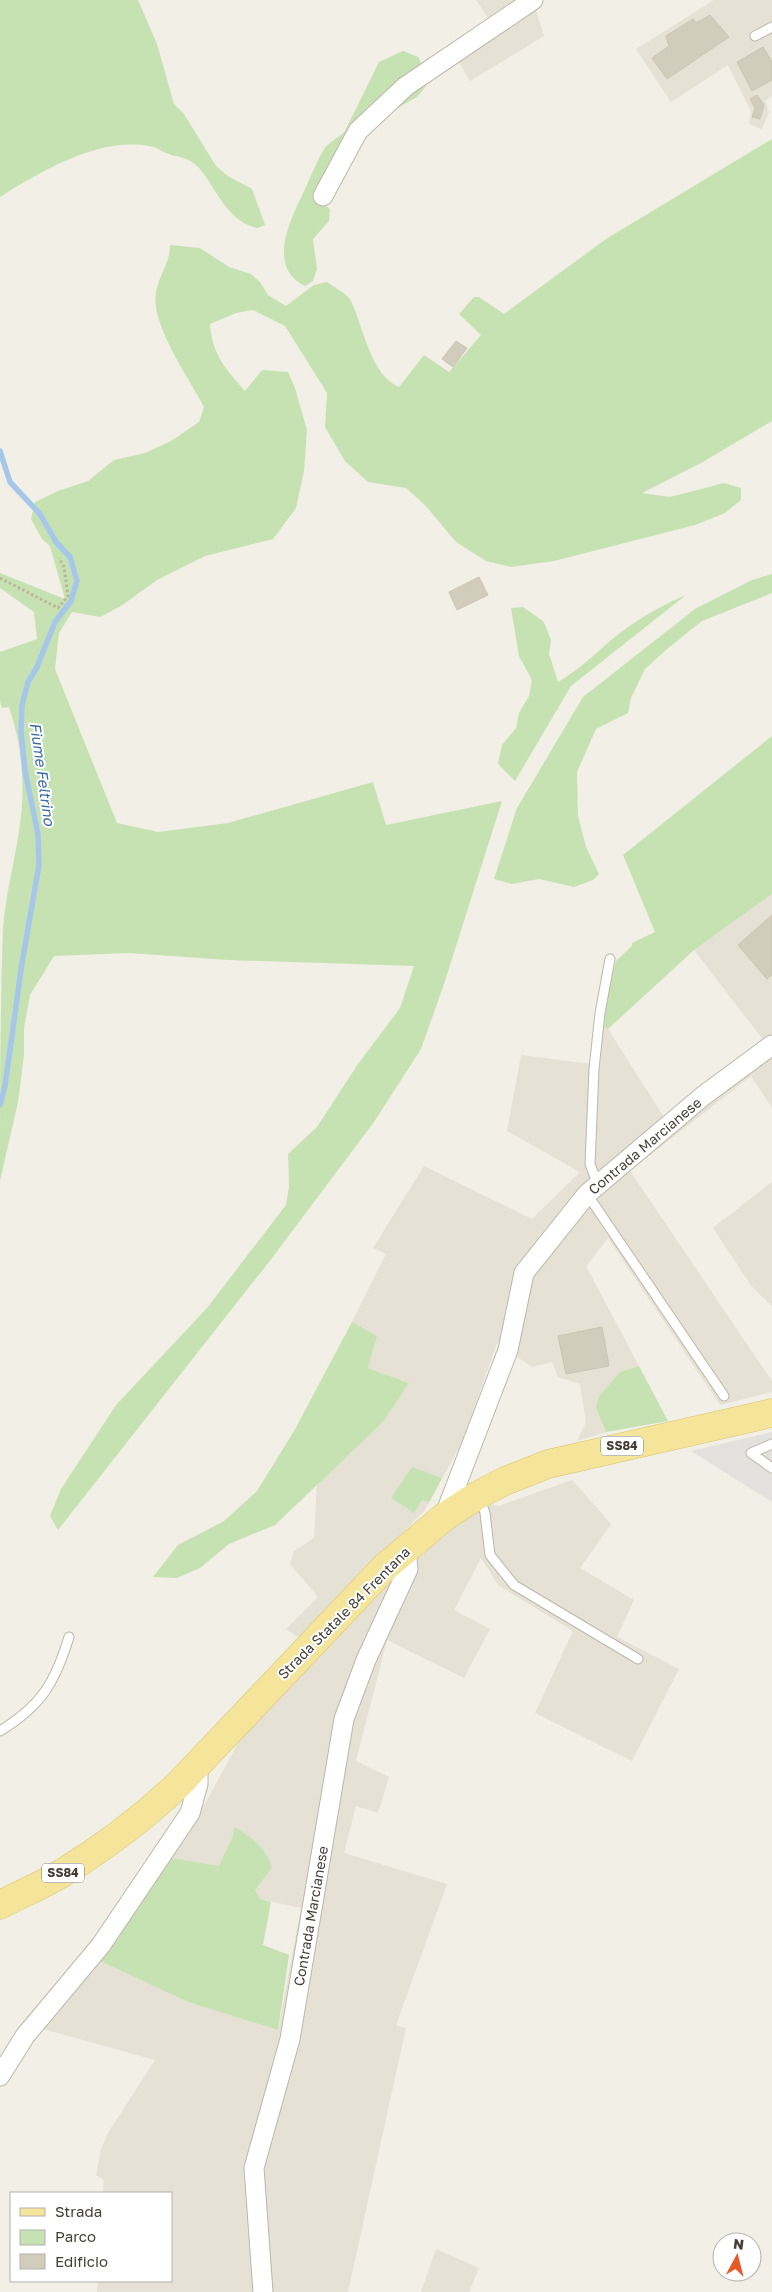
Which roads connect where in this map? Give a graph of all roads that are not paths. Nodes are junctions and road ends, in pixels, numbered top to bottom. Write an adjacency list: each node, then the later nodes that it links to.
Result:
1 (533, 0): 4 (street)
2 (772, 26): 3 (lane)
3 (755, 36)
4 (323, 196)
5 (610, 959): 7 (lane)
6 (772, 1045): 7 (street, Contrada Marcianese)
7 (593, 1190): 8 (lane); 13 (street, Contrada Marcianese)
8 (724, 1396)
9 (772, 1413): 12 (main road, Strada Statale 84 Frentana / SS84)
10 (772, 1444): 11 (lane)
11 (772, 1468)
12 (478, 1495): 13 (main road, Strada Statale 84 Frentana / SS84); 16 (lane)
13 (444, 1517): 14 (main road, Strada Statale 84 Frentana / SS84)
14 (406, 1549): 18 (main road, Strada Statale 84 Frentana / SS84); 21 (street, Contrada Marcianese)
15 (69, 1637): 17 (lane)
16 (638, 1658)
17 (0, 1731)
18 (198, 1764): 19 (main road, Strada Statale 84 Frentana / SS84); 20 (street)
19 (0, 1904)
20 (0, 2076)
21 (263, 2292)

